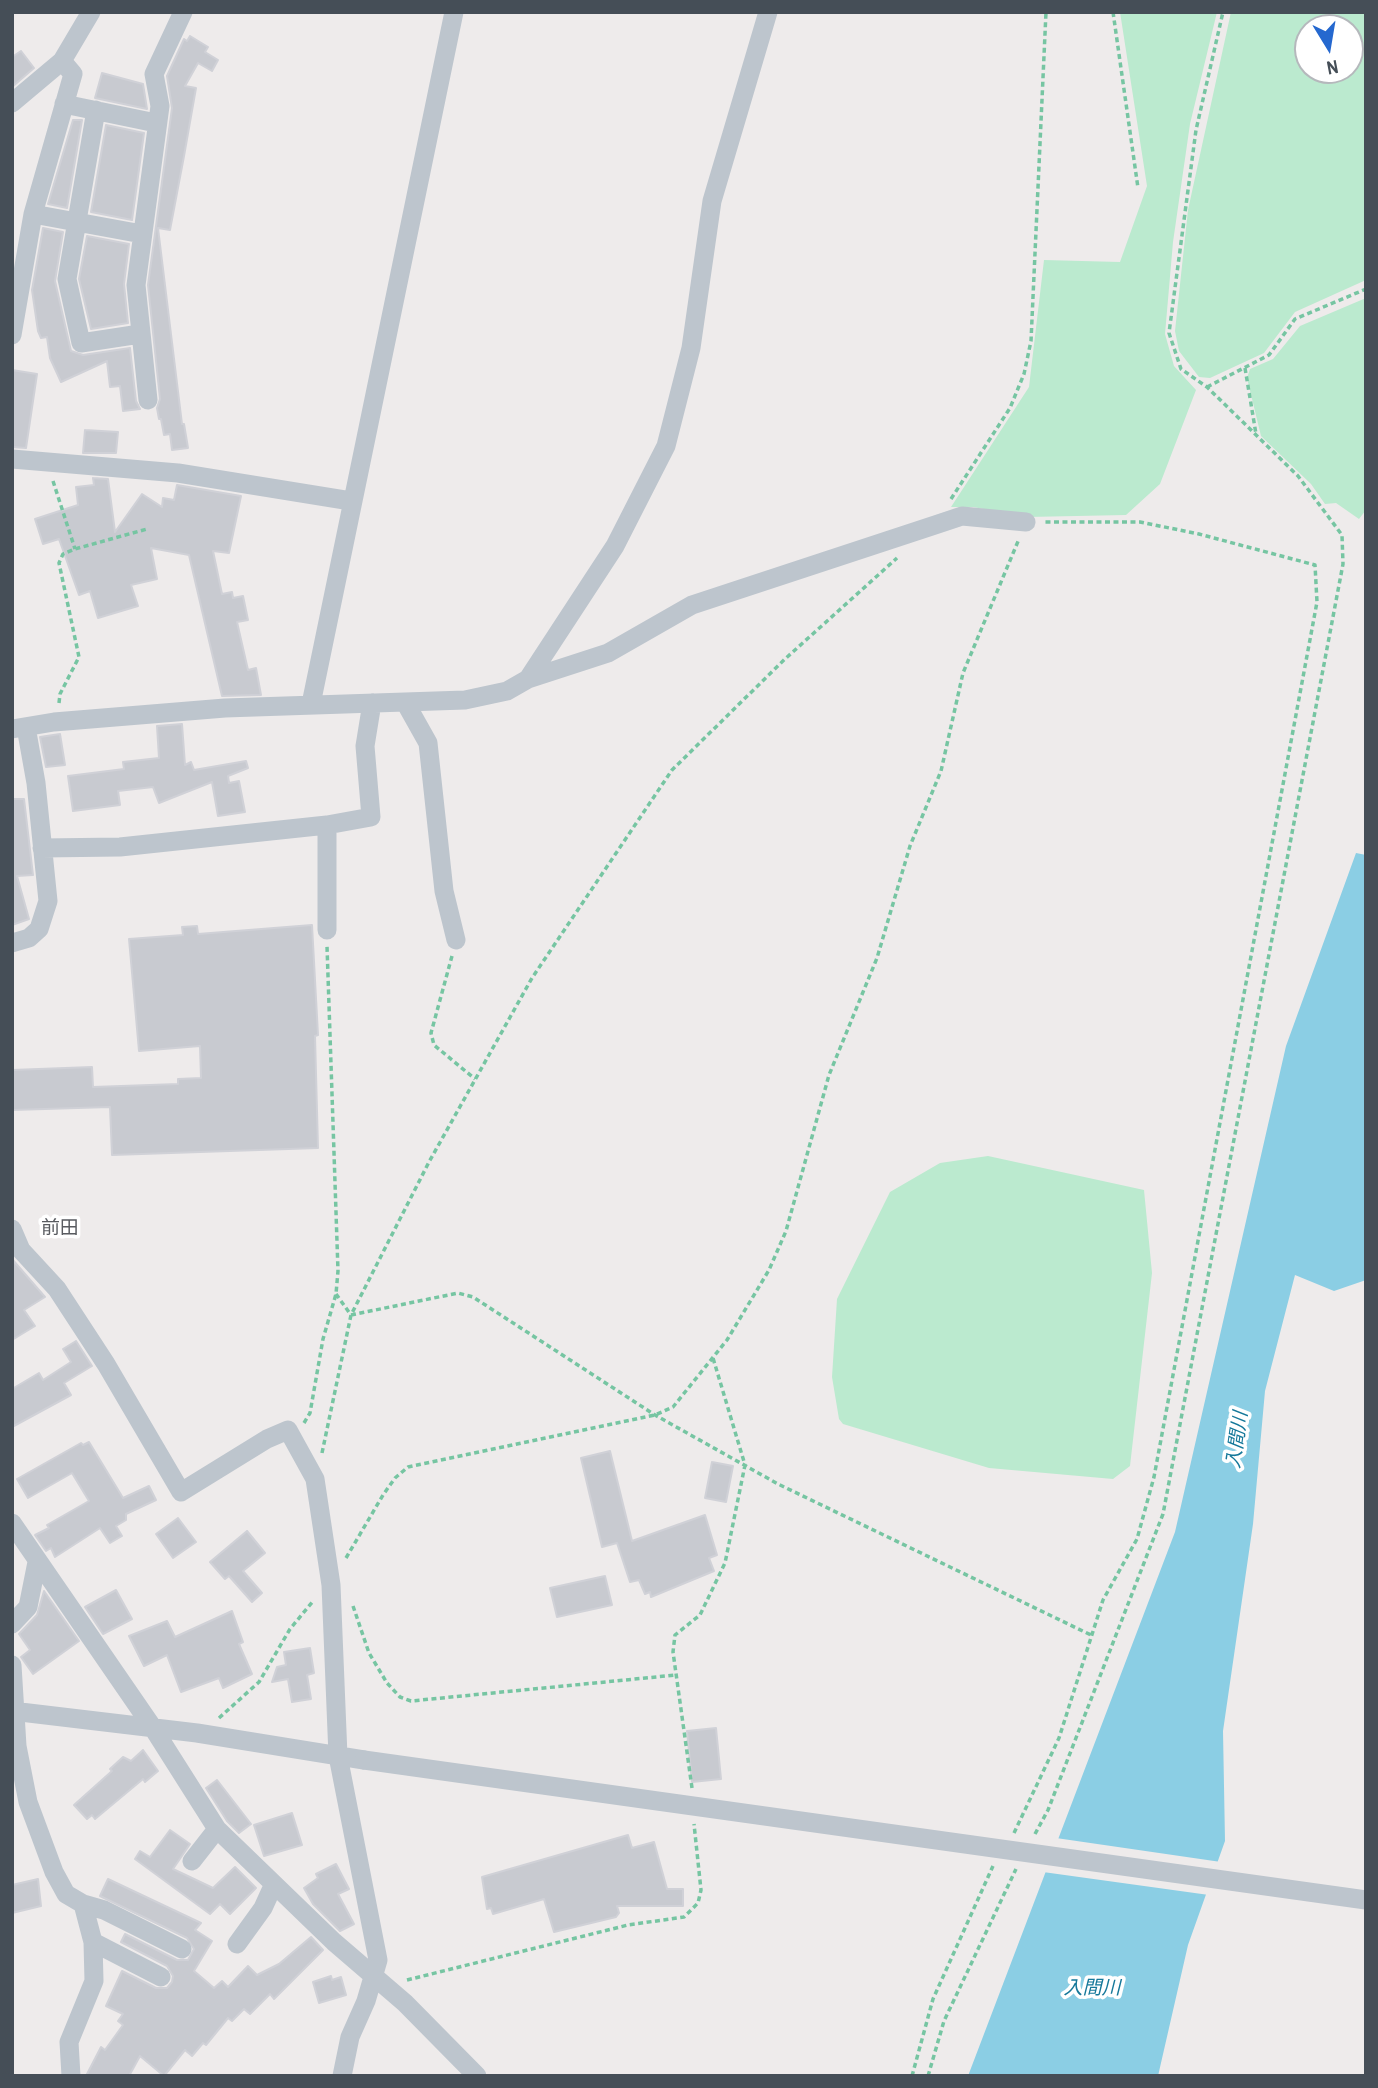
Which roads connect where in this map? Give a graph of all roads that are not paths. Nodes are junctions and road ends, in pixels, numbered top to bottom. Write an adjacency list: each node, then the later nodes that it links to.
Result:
1 (91, 12): 5 (street)
2 (183, 12): 9 (street)
3 (454, 12): 18 (street)
4 (768, 12): 20 (street)
5 (62, 61): 6 (street); 7 (street)
6 (12, 103)
7 (64, 104): 8 (street); 10 (street)
8 (96, 110): 9 (street); 11 (street)
9 (156, 123): 12 (street)
10 (33, 214): 11 (street); 13 (street)
11 (79, 221): 12 (street); 14 (street)
12 (142, 234): 14 (street)
13 (14, 313): 15 (street)
14 (140, 334): 16 (street)
15 (12, 335)
16 (149, 400)
17 (12, 459): 18 (street)
18 (351, 501): 23 (street)
19 (1026, 522): 20 (street)
20 (528, 679): 21 (street)
21 (405, 702): 22 (street); 28 (street)
22 (372, 703): 23 (street); 25 (street)
23 (311, 704): 24 (street)
24 (19, 728): 26 (street)
25 (327, 825): 26 (street); 27 (street)
26 (43, 848): 29 (street)
27 (327, 930)
28 (456, 940)
29 (12, 943)
30 (12, 1228): 37 (street)
31 (12, 1523): 32 (street)
32 (37, 1562): 33 (street); 36 (street)
33 (12, 1624)
34 (12, 1665): 35 (street)
35 (13, 1711): 36 (street); 42 (street)
36 (153, 1728): 37 (street); 38 (street)
37 (338, 1756): 41 (street, bridge); 47 (street)
38 (217, 1829): 39 (street); 40 (street)
39 (192, 1861)
40 (274, 1886): 44 (street); 47 (street)
41 (1366, 1900)
42 (83, 1904): 43 (street); 45 (street)
43 (93, 1942): 46 (street); 48 (street)
44 (237, 1944)
45 (182, 1950)
46 (161, 1977)
47 (378, 1980): 49 (street); 50 (street)
48 (71, 2076)
49 (342, 2076)
50 (477, 2076)

